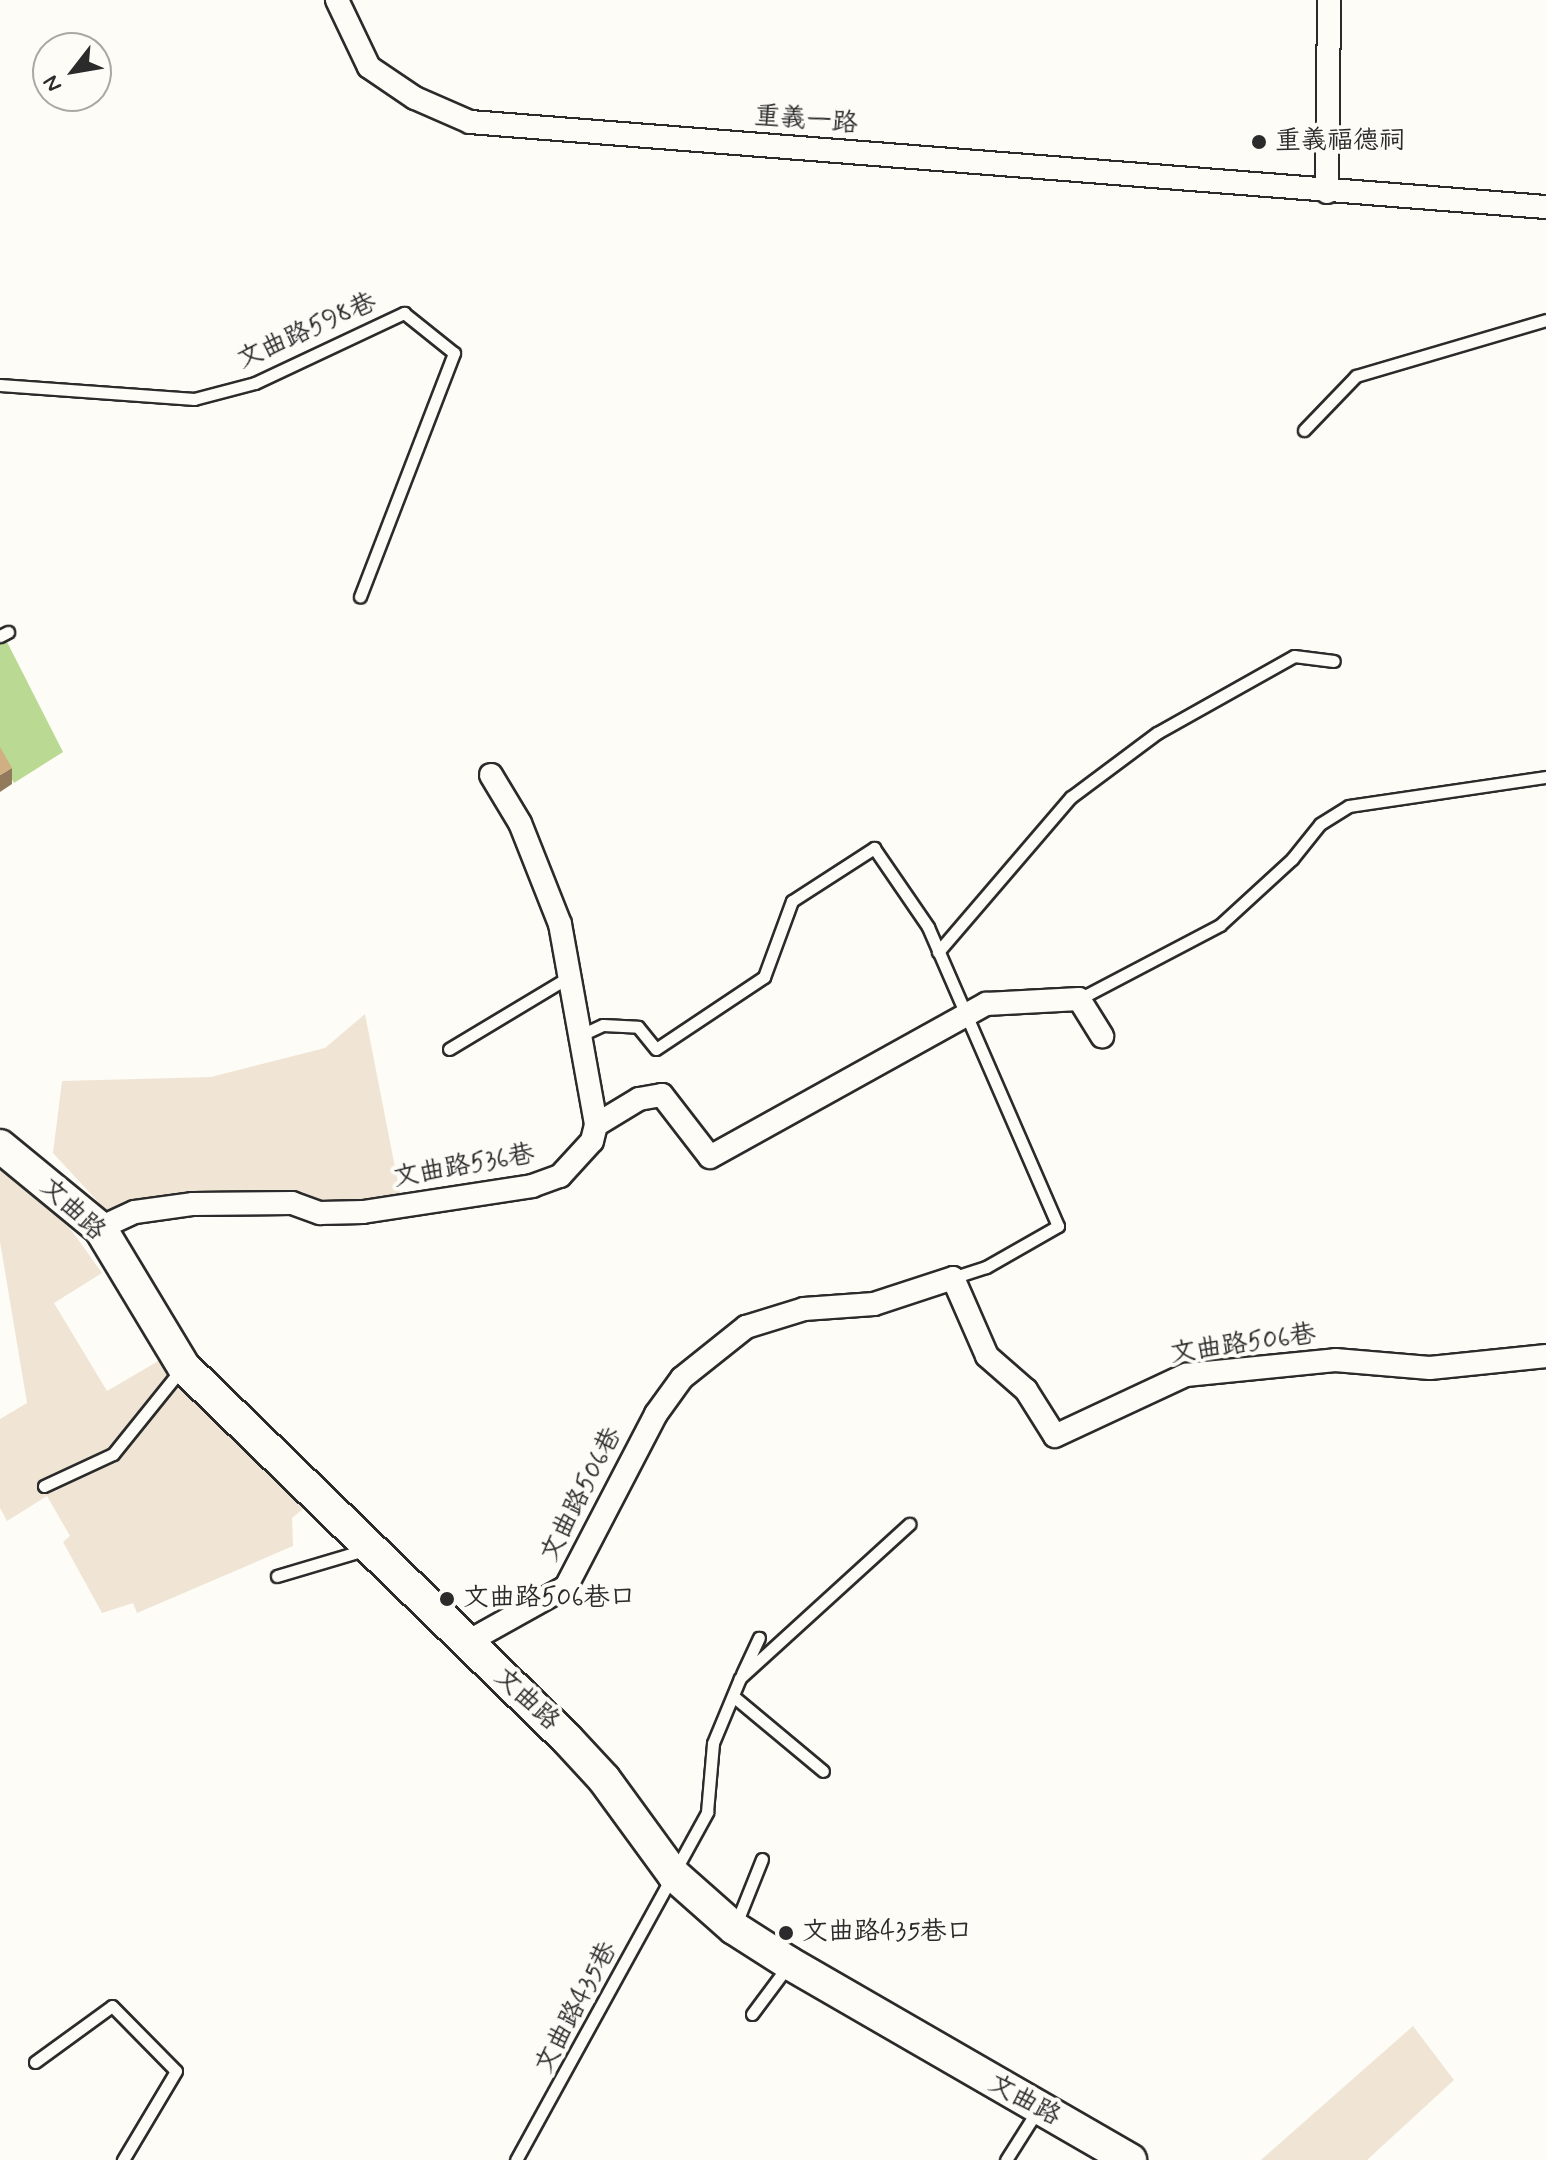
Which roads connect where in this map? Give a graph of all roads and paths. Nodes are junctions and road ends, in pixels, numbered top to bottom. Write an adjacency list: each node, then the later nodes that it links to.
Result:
1 (337, 0): 3 (street, 重義一路)
2 (1329, 0): 3 (street)
3 (1327, 192): 4 (street, 重義一路)
4 (1546, 207)
5 (1546, 320): 7 (lane)
6 (0, 385): 8 (lane, 文曲路598巷)
7 (1304, 430)
8 (360, 596)
9 (1334, 661): 12 (lane)
10 (491, 775): 13 (street)
11 (1546, 777): 14 (lane)
12 (938, 952): 15 (lane); 16 (lane)
13 (569, 977): 16 (street); 18 (lane)
14 (1079, 999): 15 (street, 文曲路536巷); 17 (street)
15 (962, 1013): 19 (street, 文曲路536巷); 22 (lane, 文曲路506巷)
16 (579, 1036): 19 (street)
17 (1102, 1036)
18 (449, 1049)
19 (596, 1125): 21 (street, 文曲路536巷)
20 (0, 1146): 21 (street, 文曲路)
21 (100, 1228): 24 (street, 文曲路)
22 (953, 1278): 23 (street, 文曲路506巷); 30 (street, 文曲路506巷)
23 (1546, 1356)
24 (184, 1367): 25 (lane); 27 (street, 文曲路)
25 (44, 1486)
26 (909, 1524): 31 (lane)
27 (369, 1549): 28 (lane); 30 (street, 文曲路)
28 (277, 1576)
29 (759, 1638): 31 (lane, 文曲路435巷)
30 (464, 1644): 35 (street, 文曲路)
31 (740, 1678): 32 (lane, 文曲路435巷)
32 (733, 1696): 33 (lane); 35 (lane, 文曲路435巷)
33 (823, 1771)
34 (762, 1859): 36 (lane)
35 (674, 1875): 36 (street, 文曲路); 42 (lane, 文曲路435巷)
36 (734, 1928): 37 (street, 文曲路)
37 (789, 1963): 38 (lane); 40 (street, 文曲路)
38 (752, 2014)
39 (35, 2062): 41 (lane)
40 (1037, 2111): 43 (lane); 44 (street, 文曲路)
41 (123, 2160)
42 (516, 2160)
43 (1006, 2160)
44 (1130, 2160)

